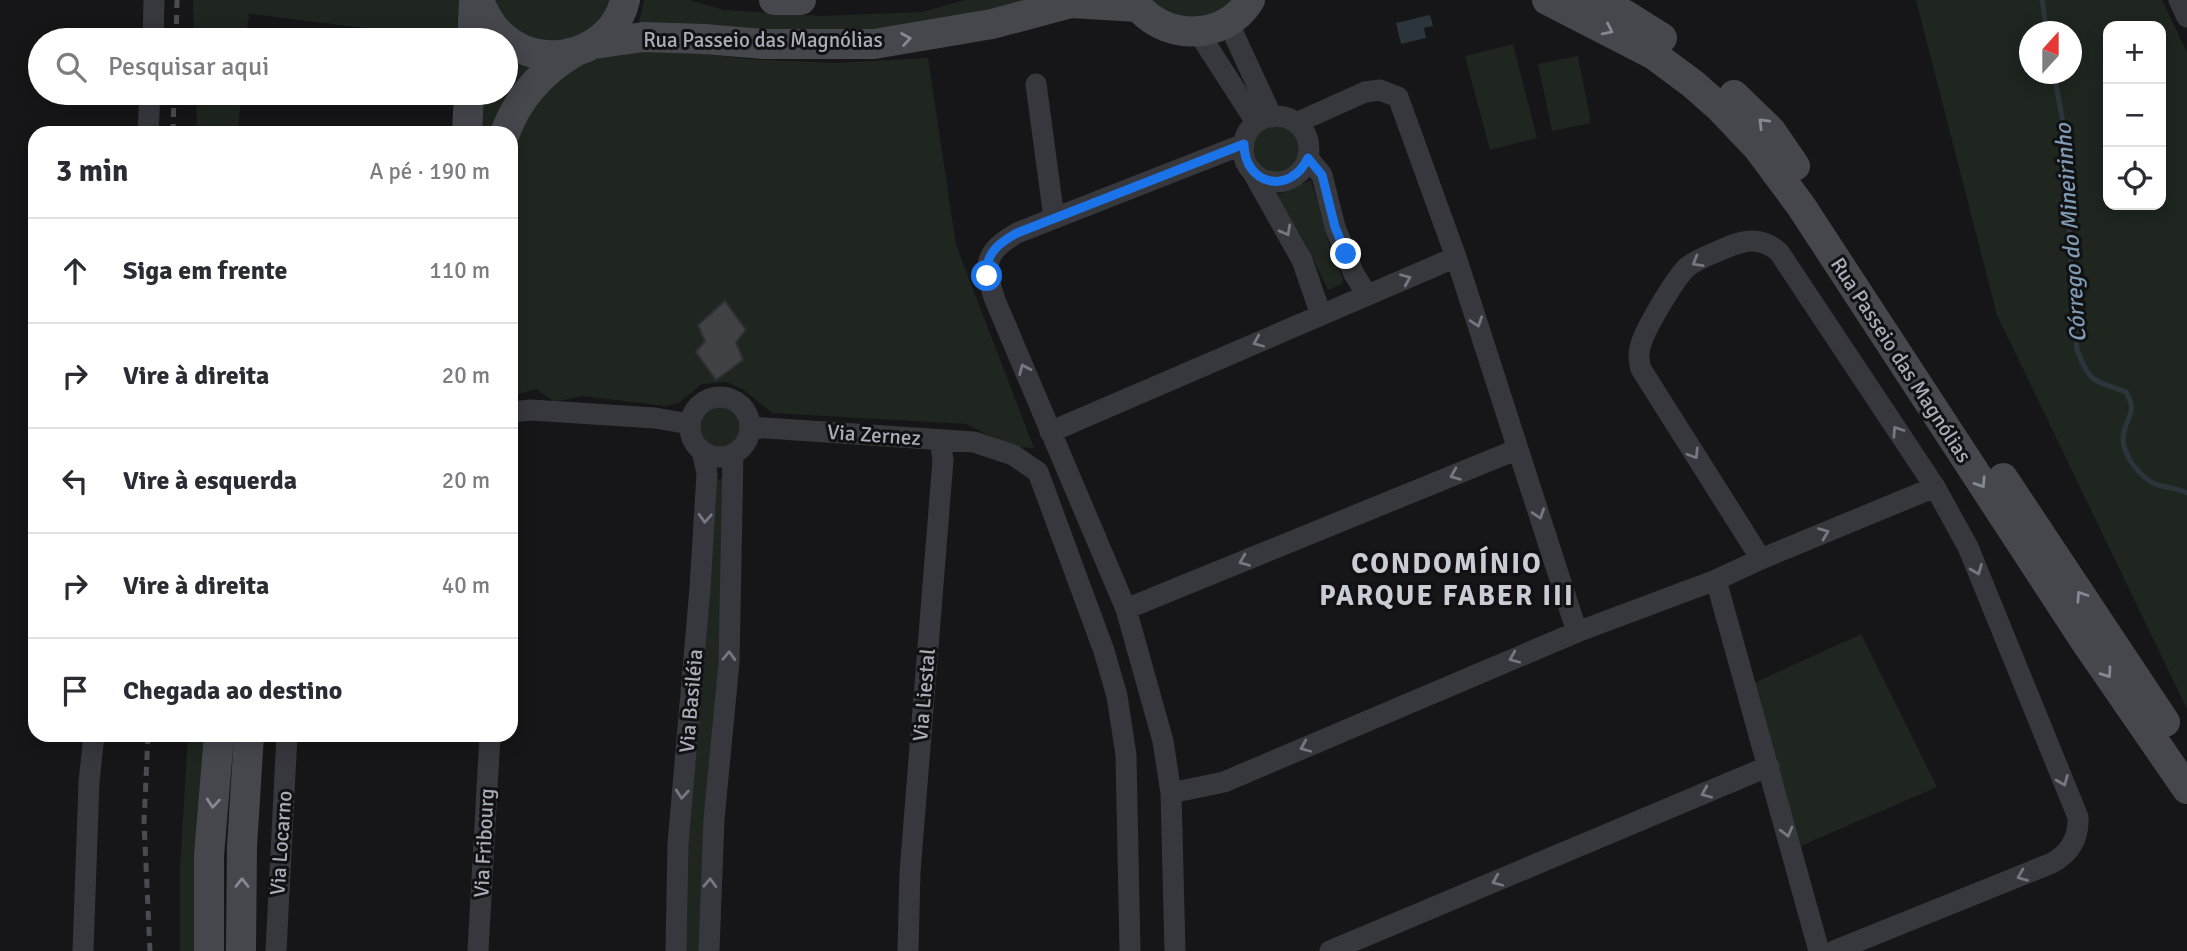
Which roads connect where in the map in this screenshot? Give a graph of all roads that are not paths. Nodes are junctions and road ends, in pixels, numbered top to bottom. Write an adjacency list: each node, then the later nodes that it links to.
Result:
1 (155, 0): 14 (street)
2 (474, 0): 15 (street)
3 (479, 0): 16 (street, Rua Passeio das Magnólias)
4 (625, 0): 19 (street)
5 (775, 0): 6 (street, Rua Passeio das Magnólias)
6 (801, 0)
7 (1250, 0): 13 (street, Rua Passeio das Magnólias)
8 (1547, 0): 57 (street, Rua Passeio das Magnólias, one-way to 57)
9 (1594, 0): 55 (street, Rua Passeio das Magnólias, one-way to 9)
10 (2179, 0): 12 (street)
11 (1135, 4): 17 (street, Rua Passeio das Magnólias); 19 (street, Rua Passeio das Magnólias, one-way to 11)
12 (2187, 17)
13 (1228, 22): 17 (street, Rua Passeio das Magnólias); 25 (street)
14 (154, 28)
15 (473, 28)
16 (494, 28)
17 (1198, 32): 25 (street)
18 (518, 47): 19 (street, Rua Passeio das Magnólias)
19 (583, 49): 21 (street)
20 (1036, 84): 33 (street)
21 (518, 104)
22 (149, 105): 27 (street)
23 (468, 105): 28 (street)
24 (518, 105): 29 (street)
25 (1264, 119): 26 (street); 30 (street)
26 (1296, 123): 31 (street); 34 (street)
27 (148, 126)
28 (467, 126)
29 (508, 126)
30 (1244, 144): 32 (street); 33 (street)
31 (1308, 158): 32 (street); 35 (street)
32 (1252, 171): 36 (street, one-way to 36)
33 (1054, 218): 40 (street, one-way to 33)
34 (1456, 257): 35 (street, one-way to 34); 42 (street, one-way to 42)
35 (1367, 295): 36 (street)
36 (1321, 315): 40 (street, one-way to 40)
37 (518, 411): 38 (street)
38 (690, 424): 39 (street); 43 (street)
39 (750, 427): 41 (street, Via Zernez); 44 (street)
40 (1050, 432): 48 (street)
41 (940, 440): 66 (street, Via Liestal); 67 (street, Via Zernez)
42 (1518, 449): 48 (street, one-way to 48); 49 (street, one-way to 49)
43 (702, 451): 44 (street); 64 (street, Via Basiléia, one-way to 64)
44 (733, 454): 65 (street, Via Basiléia, one-way to 44)
45 (1935, 487): 46 (street, one-way to 45); 46 (street, one-way to 46); 71 (street, one-way to 71)
46 (1761, 559): 47 (street)
47 (1716, 580): 49 (street); 56 (street)
48 (1126, 609): 58 (street)
49 (1577, 632): 58 (street, one-way to 58)
50 (93, 742): 59 (street)
51 (218, 742): 60 (street, one-way to 60)
52 (249, 742): 61 (street, one-way to 52)
53 (287, 742): 62 (street, Via Locarno)
54 (490, 742): 63 (street, Via Fribourg)
55 (2187, 754)
56 (1769, 766): 69 (street, one-way to 69); 70 (street, one-way to 70)
57 (2187, 789)
58 (1171, 793): 68 (street)
59 (83, 951)
60 (209, 951)
61 (242, 951)
62 (276, 951)
63 (478, 951)
64 (676, 951)
65 (709, 951)
66 (908, 951)
67 (1130, 951)
68 (1175, 951)
69 (1330, 951)
70 (1819, 951)
71 (1834, 951)

